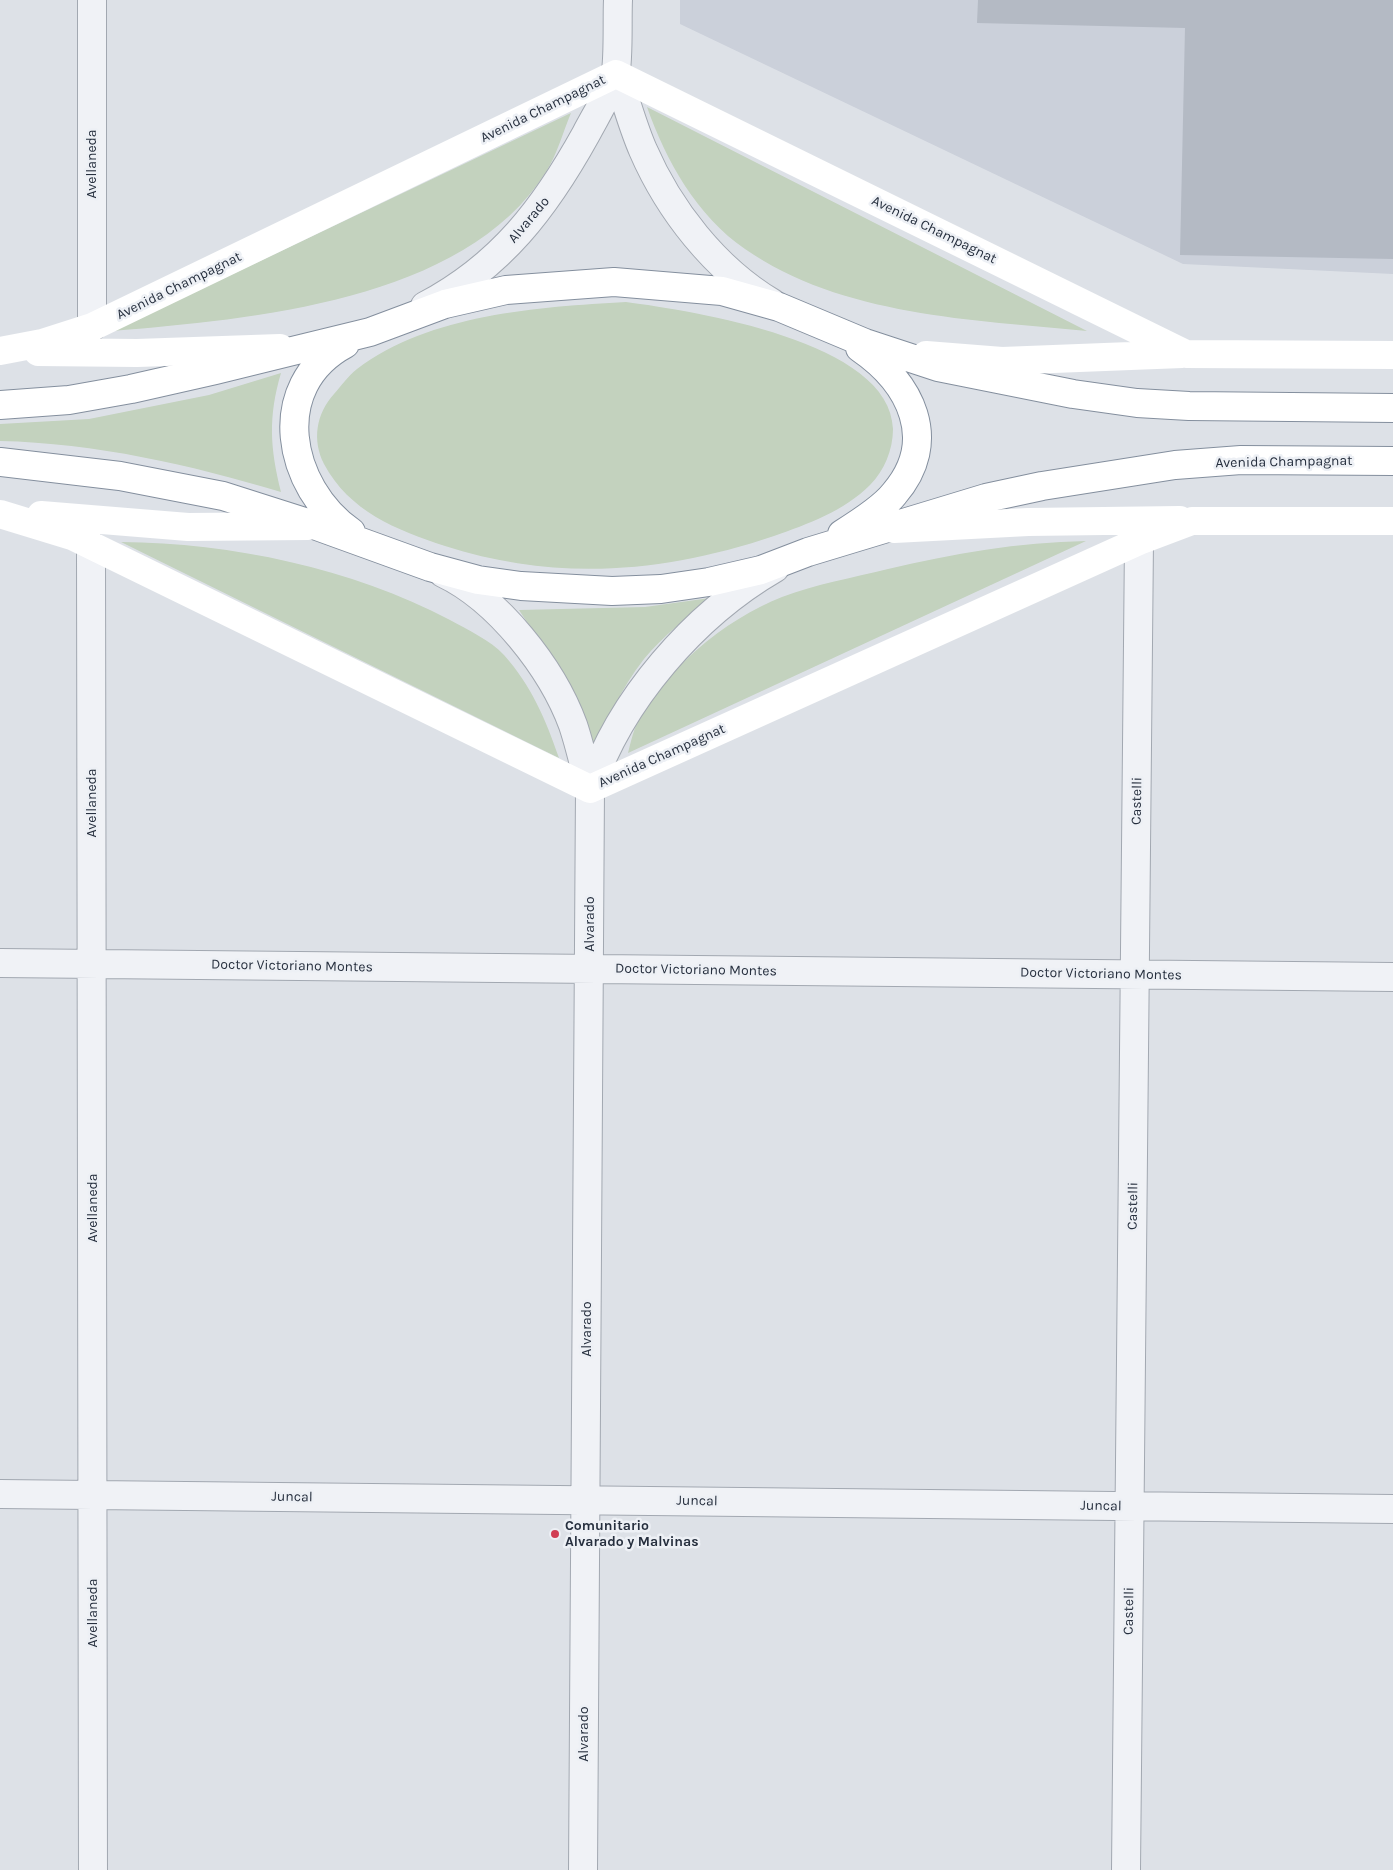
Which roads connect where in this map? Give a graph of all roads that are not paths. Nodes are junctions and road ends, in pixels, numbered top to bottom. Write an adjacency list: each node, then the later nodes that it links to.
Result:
1 (92, 0): 7 (street, Avellaneda)
2 (618, 0): 3 (street, Alvarado)
3 (616, 74): 4 (street, Alvarado); 5 (street, Alvarado); 7 (main road, Avenida Champagnat); 12 (main road, Avenida Champagnat)
4 (779, 308): 5 (main road, Avenida Champagnat); 6 (main road, Avenida Champagnat)
5 (395, 322): 8 (main road, Avenida Champagnat)
6 (824, 326): 11 (main road, Avenida Champagnat); 26 (main road)
7 (92, 327): 10 (main road, Avenida Champagnat)
8 (370, 332): 9 (main road, Avenida Champagnat); 25 (main road)
9 (311, 348): 10 (main road, Avenida Champagnat); 14 (main road, Avenida Champagnat)
10 (0, 352)
11 (897, 353): 12 (main road, Avenida Champagnat); 15 (main road, Avenida Champagnat)
12 (1186, 354): 13 (main road, Avenida Champagnat)
13 (1393, 355)
14 (0, 405)
15 (1393, 408)
16 (1393, 461): 22 (main road, Avenida Champagnat)
17 (0, 462): 21 (main road, Avenida Champagnat)
18 (0, 514): 21 (main road, Avenida Champagnat); 24 (main road, Avenida Champagnat)
19 (1192, 521): 20 (main road, Avenida Champagnat); 22 (main road, Avenida Champagnat); 23 (main road, Avenida Champagnat)
20 (1393, 521)
21 (314, 525): 25 (main road, Avenida Champagnat)
22 (882, 530): 26 (main road, Avenida Champagnat)
23 (1139, 541): 28 (main road, Avenida Champagnat); 32 (street, Castelli)
24 (91, 546): 28 (main road, Avenida Champagnat); 30 (street, Avellaneda)
25 (393, 553): 27 (main road, Avenida Champagnat)
26 (799, 555): 27 (main road, Avenida Champagnat); 28 (street, Alvarado)
27 (430, 567): 28 (street, Alvarado)
28 (590, 789): 31 (street, Alvarado)
29 (0, 963): 30 (street, Doctor Victoriano Montes)
30 (92, 964): 31 (street, Doctor Victoriano Montes); 35 (street, Avellaneda)
31 (590, 969): 32 (street, Doctor Victoriano Montes); 36 (street, Alvarado)
32 (1135, 974): 33 (street, Doctor Victoriano Montes); 37 (street, Castelli)
33 (1393, 977)
34 (0, 1494): 35 (street, Juncal)
35 (93, 1495): 36 (street, Juncal); 39 (street, Avellaneda)
36 (586, 1500): 37 (street, Juncal); 40 (street, Alvarado)
37 (1130, 1506): 38 (street, Juncal); 41 (street, Castelli)
38 (1393, 1509)
39 (93, 1870)
40 (583, 1870)
41 (1126, 1870)

